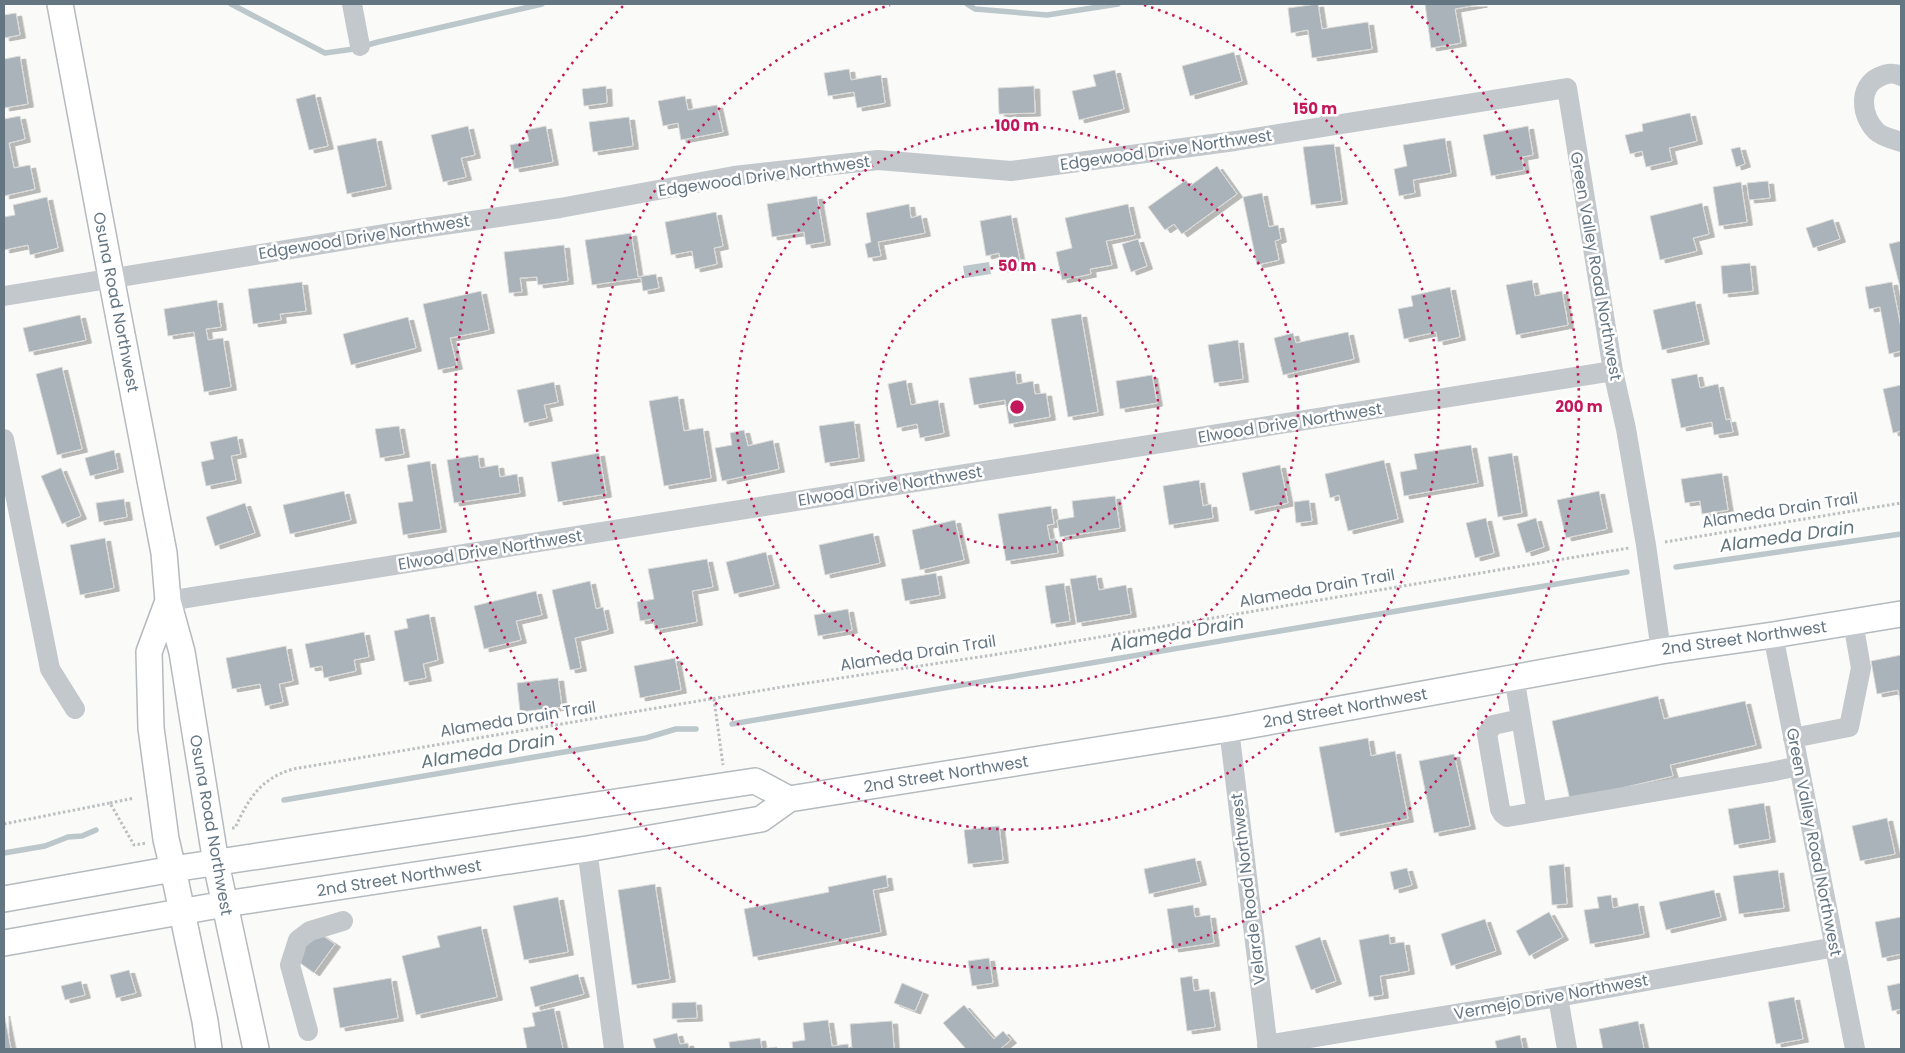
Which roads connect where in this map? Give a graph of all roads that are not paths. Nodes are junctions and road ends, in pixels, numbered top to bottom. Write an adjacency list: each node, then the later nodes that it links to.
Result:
1 (60, 4): 7 (main road, Osuna Road Northwest)
2 (352, 4): 3 (street)
3 (360, 46)
4 (1901, 76): 6 (street)
5 (1567, 88): 7 (street, Edgewood Drive Northwest); 9 (street, Green Valley Road Northwest)
6 (1901, 142)
7 (111, 277): 8 (street, Edgewood Drive Northwest); 12 (main road, Osuna Road Northwest)
8 (4, 296)
9 (1613, 371): 12 (street, Elwood Drive Northwest); 16 (street, Green Valley Road Northwest)
10 (4, 438): 11 (street)
11 (10, 500): 18 (street)
12 (168, 601): 26 (main road, Osuna Road Northwest); 27 (main road, Osuna Road Northwest)
13 (1901, 614): 14 (main road, 2nd Street Northwest)
14 (1852, 622): 15 (main road, 2nd Street Northwest); 21 (street)
15 (1773, 635): 16 (main road, 2nd Street Northwest); 21 (street, Green Valley Road Northwest)
16 (1661, 651): 17 (main road, 2nd Street Northwest)
17 (1514, 677): 19 (street); 20 (main road, 2nd Street Northwest)
18 (75, 709)
19 (1521, 719): 24 (street); 24 (street)
20 (1229, 729): 23 (main road, 2nd Street Northwest); 36 (street, Velarde Road Northwest)
21 (1793, 738): 22 (street, Green Valley Road Northwest)
22 (1799, 766): 24 (street); 33 (street, Green Valley Road Northwest)
23 (789, 799): 25 (main road, 2nd Street Northwest); 26 (main road)
24 (1537, 812)
25 (587, 849): 29 (main road, 2nd Street Northwest); 39 (street)
26 (216, 863): 27 (main road); 29 (main road, Osuna Road Northwest)
27 (174, 869): 28 (main road); 30 (main road, Osuna Road Northwest)
28 (4, 899)
29 (225, 904): 30 (main road, 2nd Street Northwest); 38 (main road, Osuna Road Northwest)
30 (182, 911): 32 (main road, 2nd Street Northwest); 37 (main road, Osuna Road Northwest)
31 (343, 921): 35 (street)
32 (4, 943)
33 (1835, 947): 34 (street, Vermejo Drive Northwest); 41 (street, Green Valley Road Northwest)
34 (1558, 997): 36 (street, Vermejo Drive Northwest); 40 (street)
35 (308, 1030)
36 (1267, 1047)
37 (209, 1049)
38 (256, 1049)
39 (614, 1049)
40 (1567, 1049)
41 (1855, 1049)

